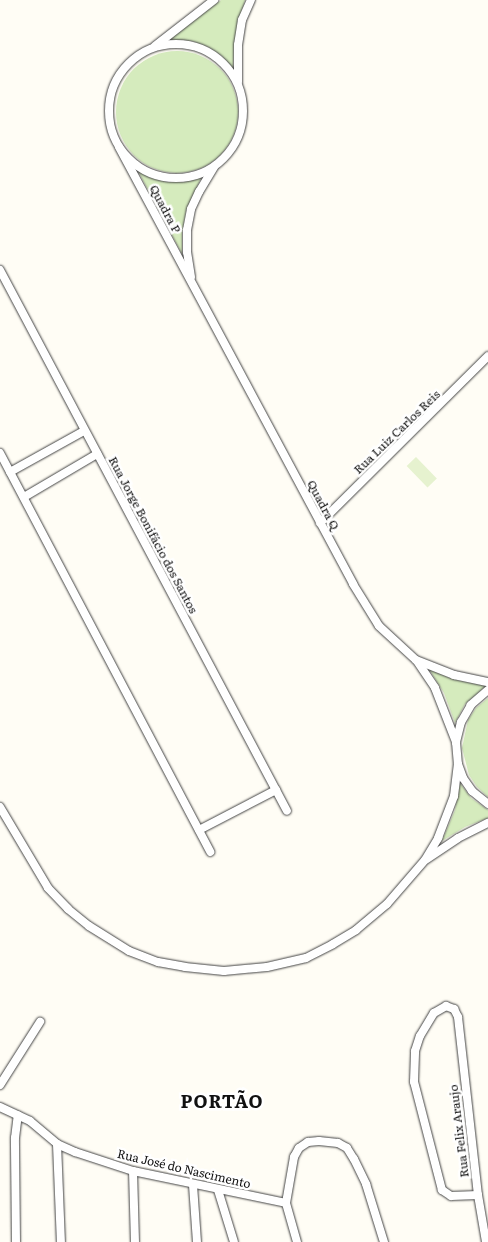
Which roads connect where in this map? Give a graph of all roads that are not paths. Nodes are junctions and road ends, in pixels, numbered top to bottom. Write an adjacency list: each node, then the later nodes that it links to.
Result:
1 (214, 0): 3 (street)
2 (251, 0): 4 (street)
3 (152, 48): 4 (street); 5 (street)
4 (238, 82): 6 (street)
5 (119, 147): 6 (street); 8 (street, Quadra P)
6 (214, 167): 8 (street)
7 (0, 270): 10 (street, Rua Jorge Bonifácio dos Santos)
8 (191, 281): 15 (street, Quadra Q)
9 (488, 356): 15 (street, Rua Luiz Carlos Reis)
10 (84, 431): 12 (street, Rua Jorge Bonifácio dos Santos); 13 (street)
11 (0, 453): 13 (street)
12 (97, 454): 14 (street); 21 (street, Rua Jorge Bonifácio dos Santos)
13 (10, 472): 14 (street)
14 (24, 497): 26 (street)
15 (320, 523): 16 (street, Quadra Q)
16 (416, 660): 17 (street, Quadra Q); 19 (street)
17 (488, 682)
18 (488, 690): 19 (street)
19 (456, 742): 20 (street)
20 (458, 764): 22 (street); 28 (street)
21 (276, 790): 24 (street, Rua Jorge Bonifácio dos Santos); 26 (street)
22 (488, 804)
23 (0, 807): 28 (street)
24 (287, 811)
25 (488, 822): 28 (street)
26 (199, 830): 27 (street)
27 (210, 852)
28 (425, 860)
29 (40, 1022): 30 (street)
30 (0, 1086)
31 (0, 1107): 32 (street, Rua José do Nascimento)
32 (18, 1115): 33 (street, Rua José do Nascimento); 39 (street)
33 (56, 1144): 34 (street, Rua José do Nascimento); 40 (street)
34 (133, 1171): 35 (street, Rua José do Nascimento); 41 (street)
35 (193, 1185): 36 (street, Rua José do Nascimento); 42 (street)
36 (218, 1190): 38 (street, Rua José do Nascimento); 43 (street)
37 (478, 1194): 37 (street, Rua Felix Araujo); 46 (street, Rua Felix Araujo)
38 (286, 1204): 44 (street); 45 (street)
39 (16, 1242)
40 (61, 1242)
41 (135, 1242)
42 (197, 1242)
43 (234, 1242)
44 (297, 1242)
45 (384, 1242)
46 (486, 1242)

